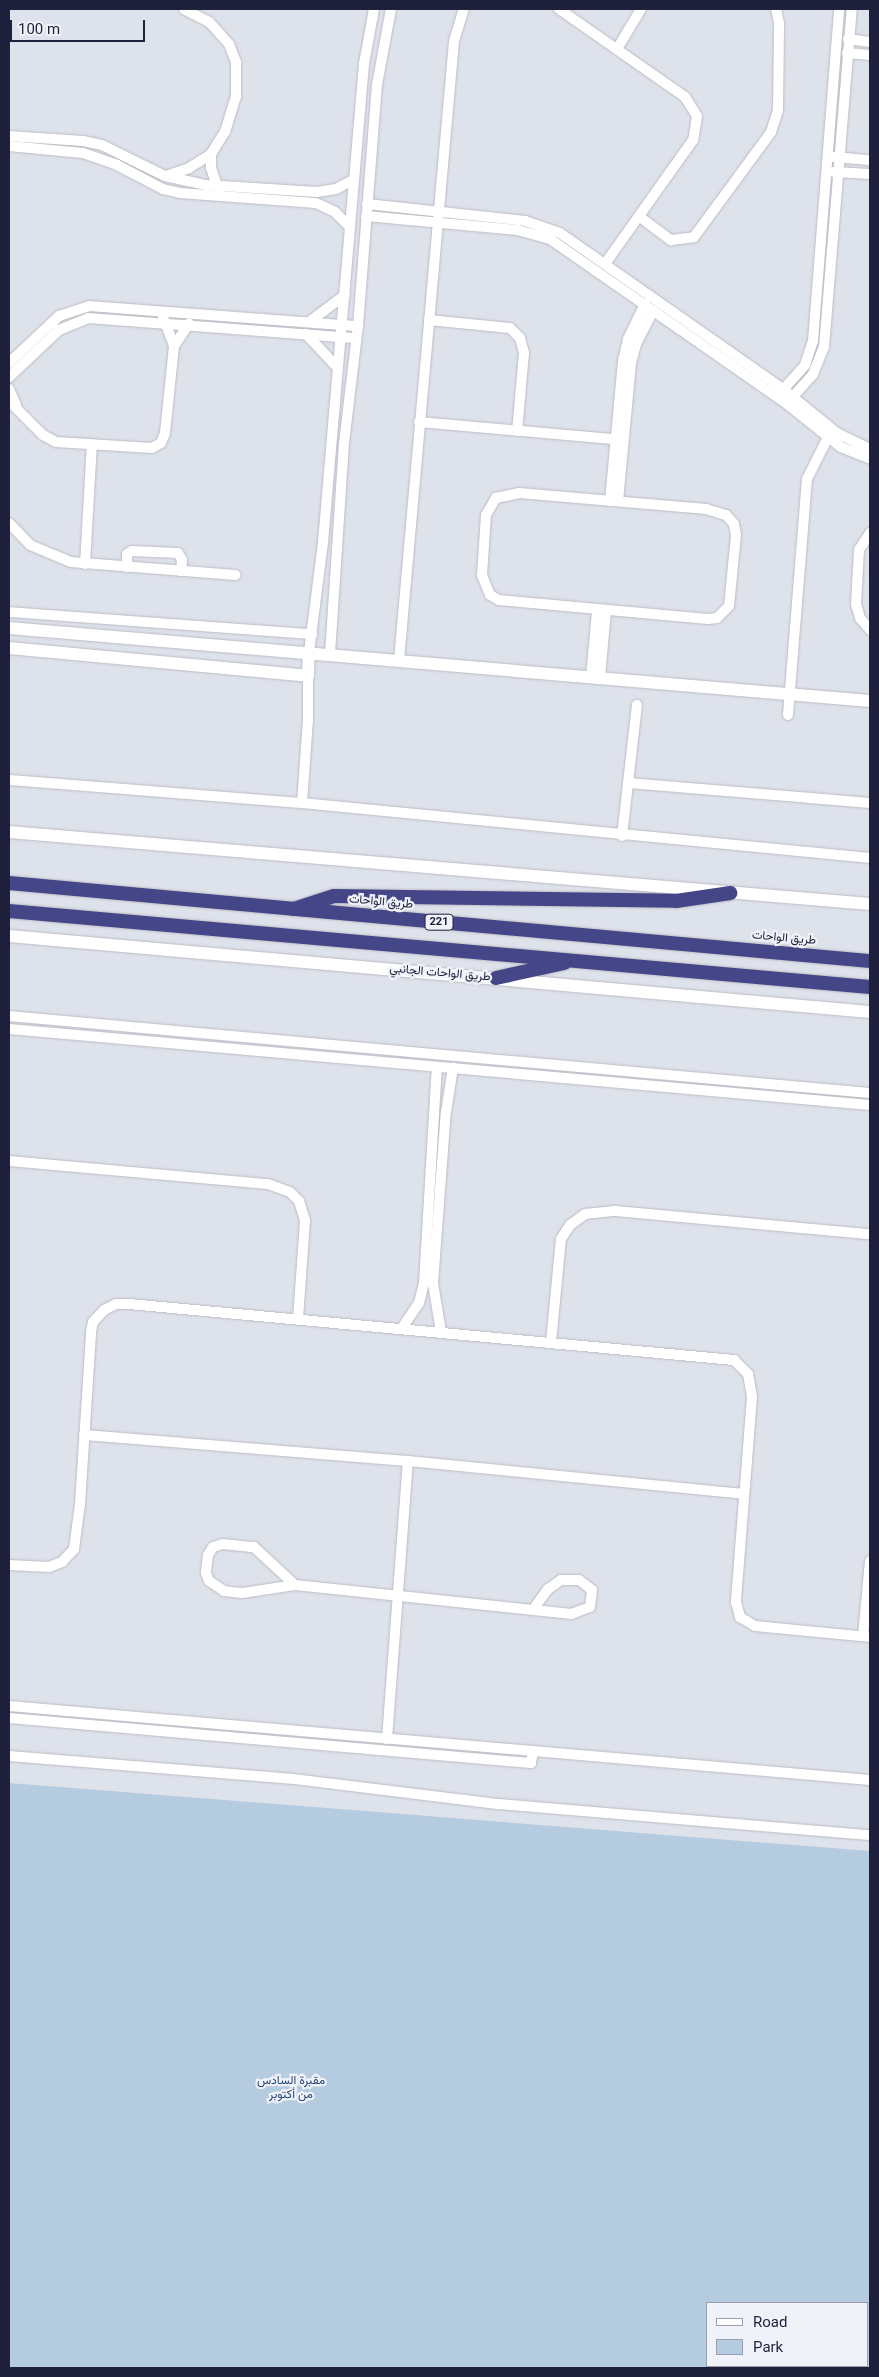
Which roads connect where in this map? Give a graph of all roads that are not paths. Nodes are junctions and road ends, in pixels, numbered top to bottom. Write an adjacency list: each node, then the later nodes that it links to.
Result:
1 (184, 9): 17 (street)
2 (374, 9): 23 (street)
3 (391, 9): 25 (street)
4 (464, 9): 26 (street)
5 (559, 9): 12 (street)
6 (641, 9): 12 (street)
7 (776, 9): 28 (street)
8 (839, 9): 18 (street)
9 (852, 9): 10 (street)
10 (848, 39): 11 (street); 13 (street)
11 (870, 42)
12 (617, 49): 28 (street)
13 (847, 54): 14 (street); 18 (street)
14 (870, 55)
15 (9, 136): 22 (street)
16 (9, 146): 24 (street)
17 (211, 154): 22 (street); 24 (street)
18 (834, 157): 19 (street); 20 (street)
19 (870, 160)
20 (833, 172): 21 (street); 44 (street); 45 (street)
21 (870, 174)
22 (164, 176): 24 (street)
23 (354, 180): 24 (street); 30 (street)
24 (219, 191): 30 (street)
25 (367, 204): 26 (street); 27 (street)
26 (438, 212): 29 (street); 31 (street)
27 (366, 216): 29 (street); 40 (street)
28 (640, 217): 31 (street)
29 (437, 223): 33 (street); 35 (street)
30 (350, 227): 32 (street)
31 (606, 264): 52 (street)
32 (345, 295): 37 (street); 39 (street)
33 (649, 307): 50 (street); 52 (street)
34 (164, 311): 36 (street); 37 (street); 47 (street)
35 (429, 320): 55 (street); 56 (street)
36 (163, 322): 38 (street); 46 (street); 49 (street)
37 (309, 322): 39 (street)
38 (189, 324): 41 (street); 46 (street)
39 (342, 324): 40 (street); 42 (street)
40 (358, 326): 43 (street)
41 (306, 334): 42 (street); 48 (street)
42 (341, 336): 43 (street); 48 (street)
43 (356, 338): 76 (street)
44 (813, 341): 45 (street); 52 (street)
45 (824, 342): 53 (street)
46 (174, 346): 59 (street)
47 (9, 363)
48 (338, 368): 73 (street)
49 (9, 377)
50 (624, 384): 58 (street); 62 (street)
51 (9, 389): 54 (street)
52 (780, 393): 53 (street)
53 (790, 400): 57 (street); 60 (street)
54 (13, 404): 59 (street)
55 (419, 422): 56 (street); 77 (street)
56 (517, 431): 58 (street)
57 (828, 437): 61 (street); 80 (street)
58 (615, 439): 62 (street)
59 (92, 444): 65 (street)
60 (870, 450)
61 (870, 459)
62 (614, 501): 69 (street); 69 (street)
63 (9, 523): 65 (street)
64 (870, 532): 72 (street)
65 (85, 564): 66 (street)
66 (127, 567): 67 (street); 67 (street)
67 (181, 571): 68 (street)
68 (235, 575)
69 (601, 611): 79 (street)
70 (9, 612): 73 (street)
71 (9, 628): 75 (street)
72 (870, 630)
73 (312, 634): 75 (street)
74 (9, 648): 78 (street)
75 (309, 652): 76 (street); 78 (street)
76 (330, 654): 77 (street)
77 (399, 660): 79 (street)
78 (308, 676): 86 (street)
79 (596, 677): 80 (street)
80 (790, 694): 81 (street); 83 (street)
81 (870, 701)
82 (637, 705): 85 (street)
83 (788, 715)
84 (9, 780): 86 (street)
85 (628, 782): 87 (street); 89 (street)
86 (302, 803): 89 (street)
87 (870, 803)
88 (9, 832): 92 (street)
89 (622, 836): 90 (street)
90 (870, 858)
91 (9, 883): 94 (highway, طريق الواحات / 221)
92 (730, 893): 93 (street); 94 (highway)
93 (870, 904)
94 (294, 909): 98 (highway, طريق الواحات / 221)
95 (9, 911): 97 (highway, 221)
96 (9, 936): 99 (street, طريق الواحات الجانبي)
97 (578, 960): 99 (highway); 100 (highway, 221)
98 (870, 961)
99 (496, 978): 101 (street, طريق الواحات الجانبي)
100 (870, 987)
101 (870, 1012)
102 (9, 1016): 103 (street)
103 (71, 1021): 105 (street); 106 (street)
104 (9, 1030): 105 (street)
105 (68, 1035): 107 (street)
106 (262, 1039): 107 (street); 110 (street)
107 (261, 1052): 108 (street)
108 (437, 1067): 109 (street); 115 (street)
109 (454, 1068): 111 (street); 116 (street)
110 (870, 1093)
111 (870, 1105)
112 (9, 1161): 114 (street)
113 (870, 1234): 117 (street)
114 (298, 1319): 115 (street); 118 (street)
115 (402, 1328): 116 (street)
116 (441, 1332): 117 (street)
117 (551, 1342): 120 (street)
118 (84, 1435): 119 (street); 122 (street)
119 (408, 1461): 120 (street); 124 (street)
120 (744, 1494): 126 (street)
121 (870, 1561): 126 (street)
122 (9, 1564)
123 (295, 1585): 123 (street); 124 (street)
124 (398, 1594): 125 (street); 131 (street)
125 (534, 1608): 125 (street)
126 (867, 1636)
127 (9, 1706): 129 (street)
128 (9, 1718): 130 (street)
129 (187, 1722): 130 (street); 131 (street)
130 (186, 1734): 132 (street)
131 (387, 1739): 132 (street)
132 (533, 1752): 134 (street)
133 (9, 1756): 135 (street)
134 (870, 1780)
135 (870, 1835)

